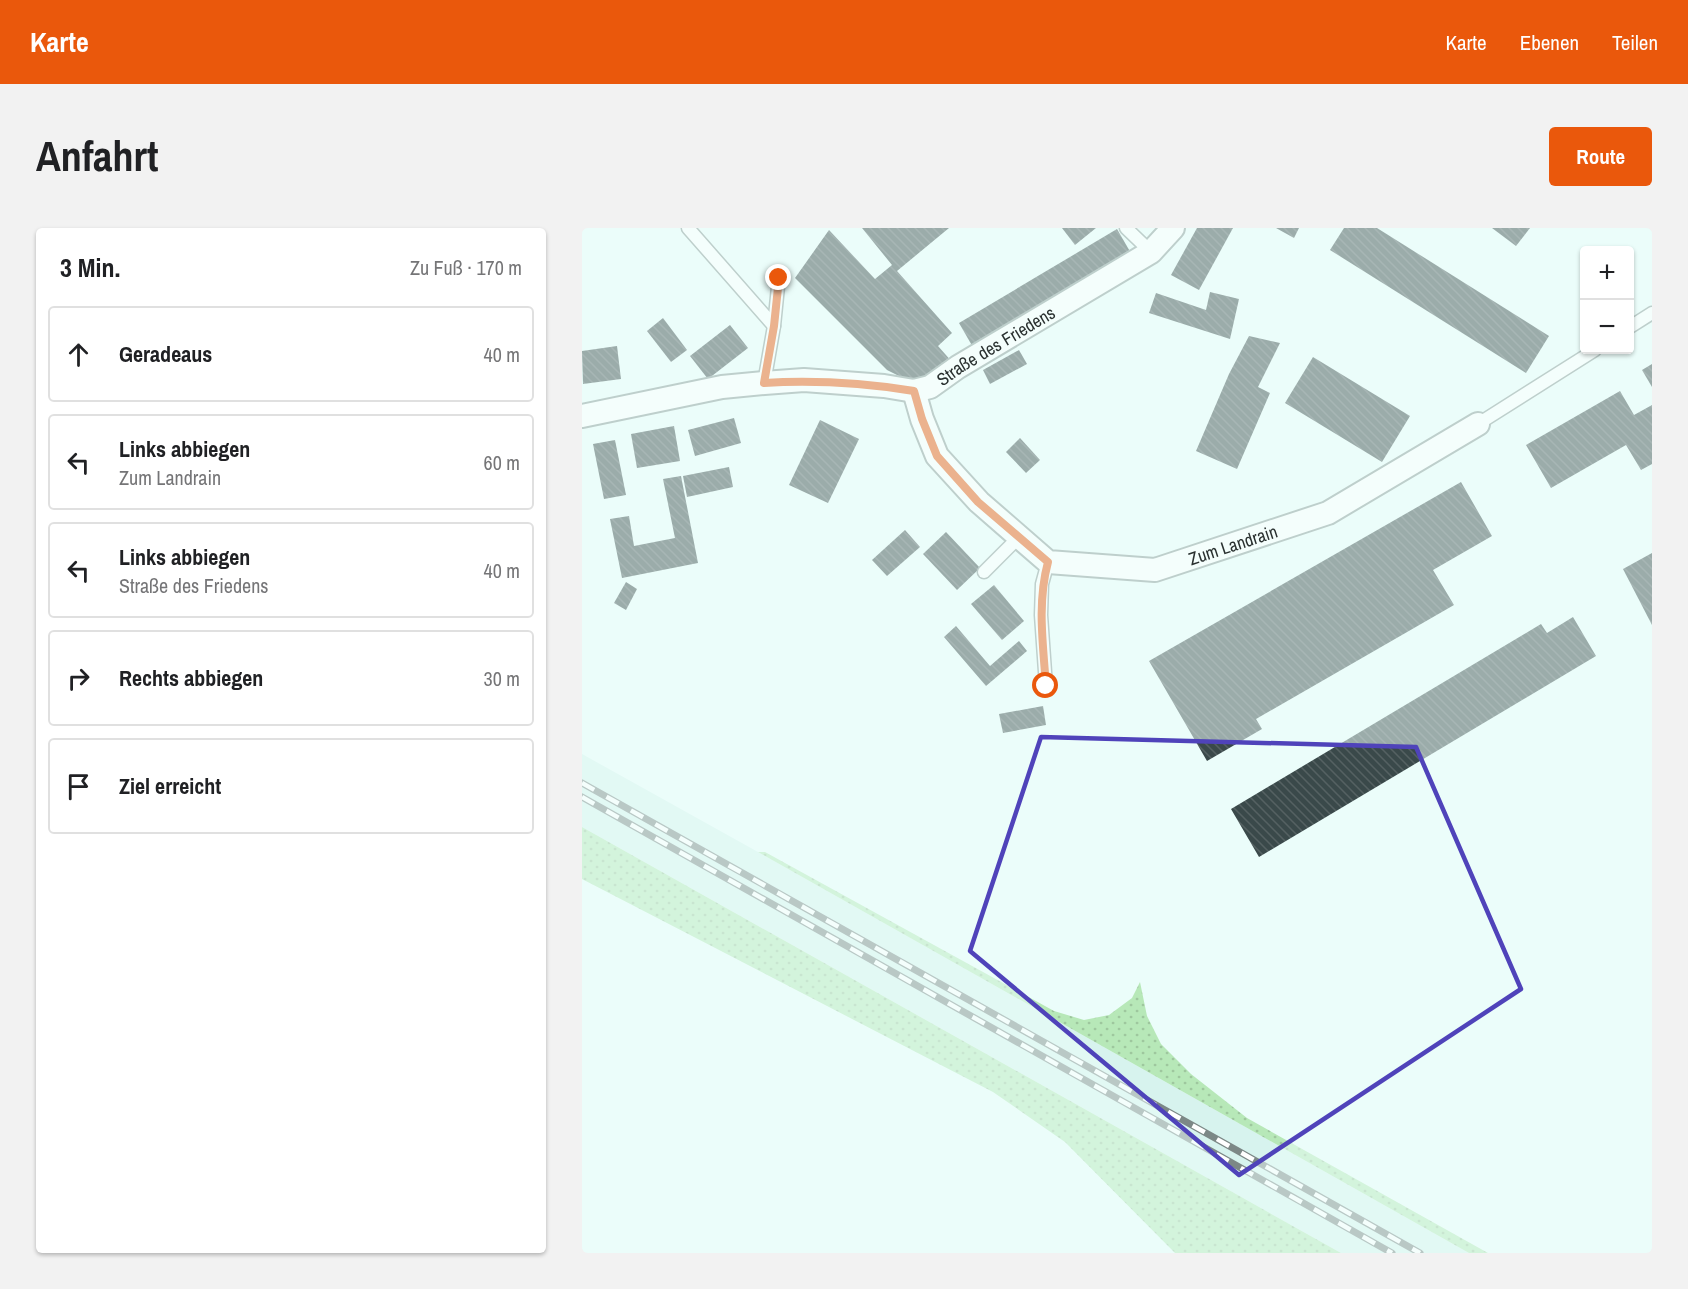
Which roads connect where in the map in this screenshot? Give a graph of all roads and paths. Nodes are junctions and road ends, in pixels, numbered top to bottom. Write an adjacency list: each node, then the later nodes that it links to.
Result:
1 (688, 228): 8 (lane)
2 (1126, 228): 4 (lane)
3 (1173, 228): 4 (street, Straße des Friedens)
4 (1151, 252): 11 (street, Straße des Friedens)
5 (779, 278): 8 (lane)
6 (1652, 313): 7 (lane)
7 (1634, 324)
8 (774, 326): 10 (lane)
9 (1589, 354): 13 (lane, Zum Landrain)
10 (764, 383): 11 (street, Straße des Friedens); 12 (street, Straße des Friedens)
11 (914, 391): 14 (street)
12 (582, 417)
13 (1478, 424): 15 (street, Zum Landrain)
14 (1019, 537): 15 (street); 16 (lane)
15 (1048, 562): 17 (lane)
16 (984, 572)
17 (1046, 686)

